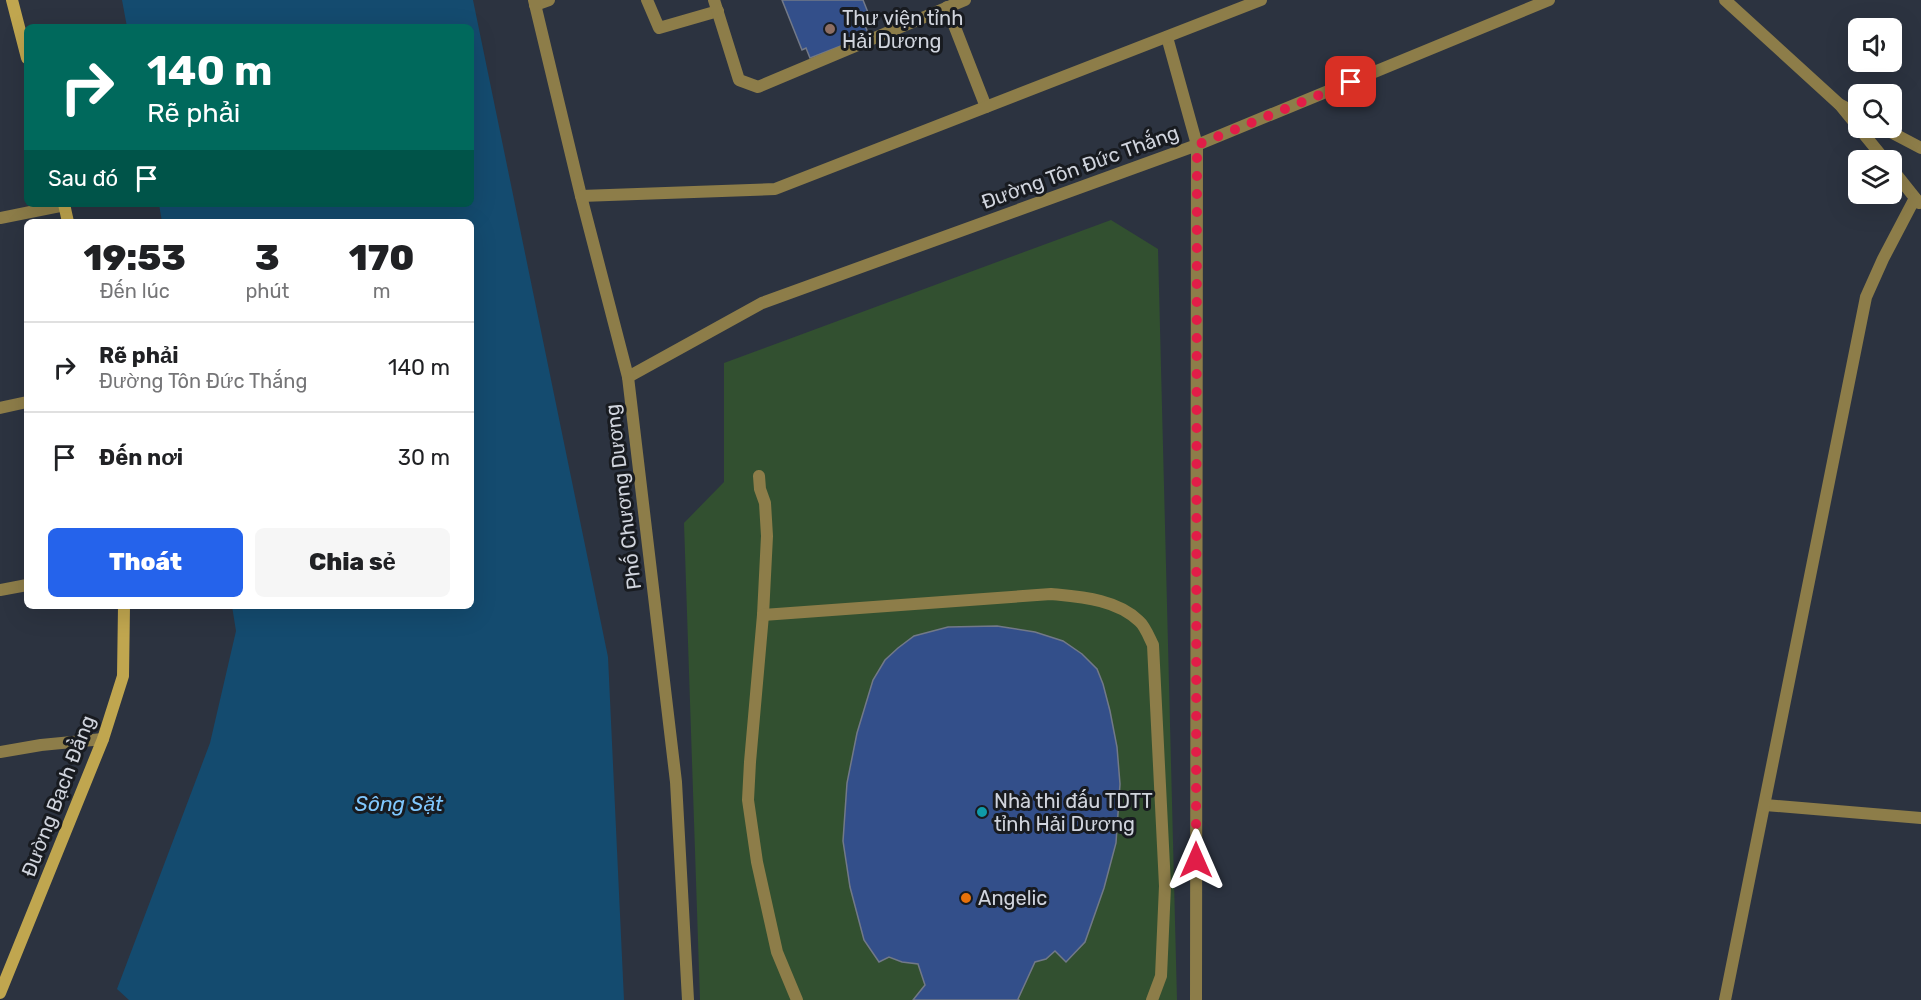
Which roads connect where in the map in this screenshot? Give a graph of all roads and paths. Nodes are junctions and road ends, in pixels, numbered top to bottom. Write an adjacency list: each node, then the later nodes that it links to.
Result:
1 (12, 0): 12 (main road)
2 (549, 0): 8 (street)
3 (647, 0): 9 (street)
4 (965, 0): 10 (street)
5 (1260, 0): 11 (street)
6 (1549, 0): 17 (street, Đường Tôn Đức Thắng)
7 (1725, 0): 13 (street)
8 (535, 2): 21 (street, Phố Chương Dương)
9 (716, 5): 10 (street)
10 (947, 7): 14 (street)
11 (1167, 37): 14 (street); 17 (street)
12 (24, 46)
13 (1839, 104): 15 (street); 19 (street)
14 (986, 107): 21 (street)
15 (1848, 109)
16 (1902, 138): 18 (street)
17 (1197, 145): 25 (street, Đường Tôn Đức Thắng); 41 (street)
18 (1921, 148)
19 (1877, 150)
20 (1902, 181): 22 (street)
21 (581, 196): 25 (street, Phố Chương Dương)
22 (1918, 201): 35 (street)
23 (54, 207): 24 (street)
24 (0, 218)
25 (628, 377): 38 (street, Phố Chương Dương)
26 (24, 403): 27 (street)
27 (0, 408)
28 (759, 476): 32 (street)
29 (24, 586): 30 (street)
30 (0, 590)
31 (124, 609): 33 (main road, Đường Bạch Đằng)
32 (763, 615): 39 (street); 40 (street)
33 (103, 740): 34 (street); 37 (main road, Đường Bạch Đằng)
34 (0, 752)
35 (1765, 805): 36 (street); 42 (street)
36 (1921, 818)
37 (0, 993)
38 (688, 1000)
39 (797, 1000)
40 (1152, 1000)
41 (1196, 1000)
42 (1725, 1000)

